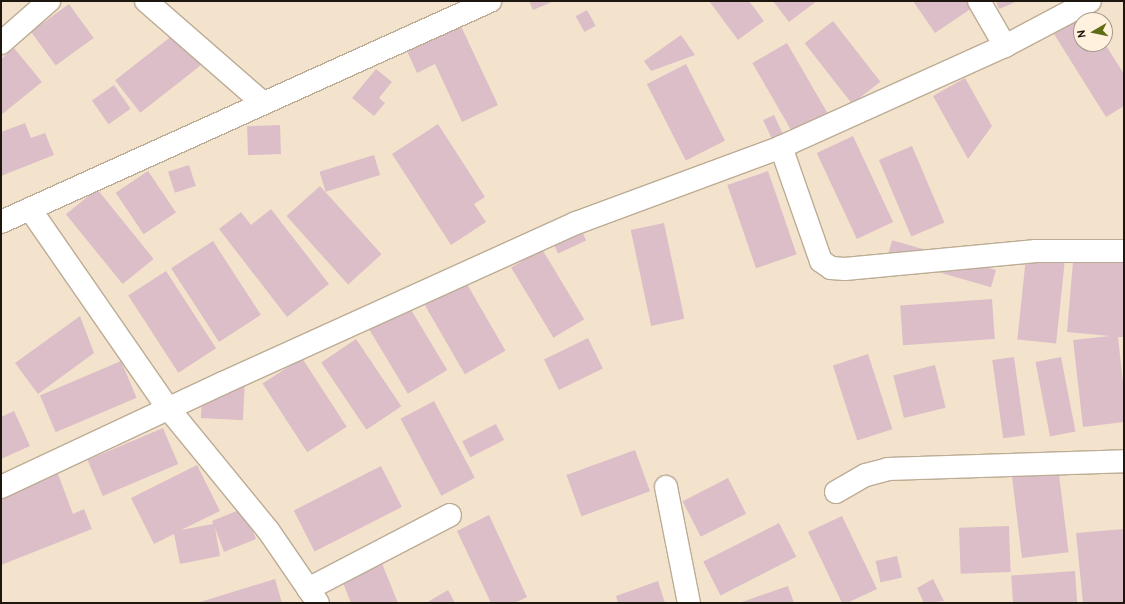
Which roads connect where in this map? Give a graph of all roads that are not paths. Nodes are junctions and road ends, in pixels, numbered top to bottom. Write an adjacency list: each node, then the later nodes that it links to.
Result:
1 (49, 1): 6 (street)
2 (146, 1): 8 (street)
3 (490, 1): 8 (street)
4 (978, 1): 7 (street)
5 (1090, 1): 7 (street)
6 (1, 43)
7 (1005, 46): 9 (street)
8 (263, 103): 10 (street)
9 (781, 148): 12 (street); 13 (street)
10 (30, 209): 11 (street); 13 (street)
11 (1, 222)
12 (1124, 251)
13 (168, 408): 15 (street); 19 (street)
14 (1124, 461): 17 (street)
15 (1, 487)
16 (666, 487): 20 (street)
17 (836, 492)
18 (450, 515): 19 (street)
19 (313, 596)
20 (689, 603)

